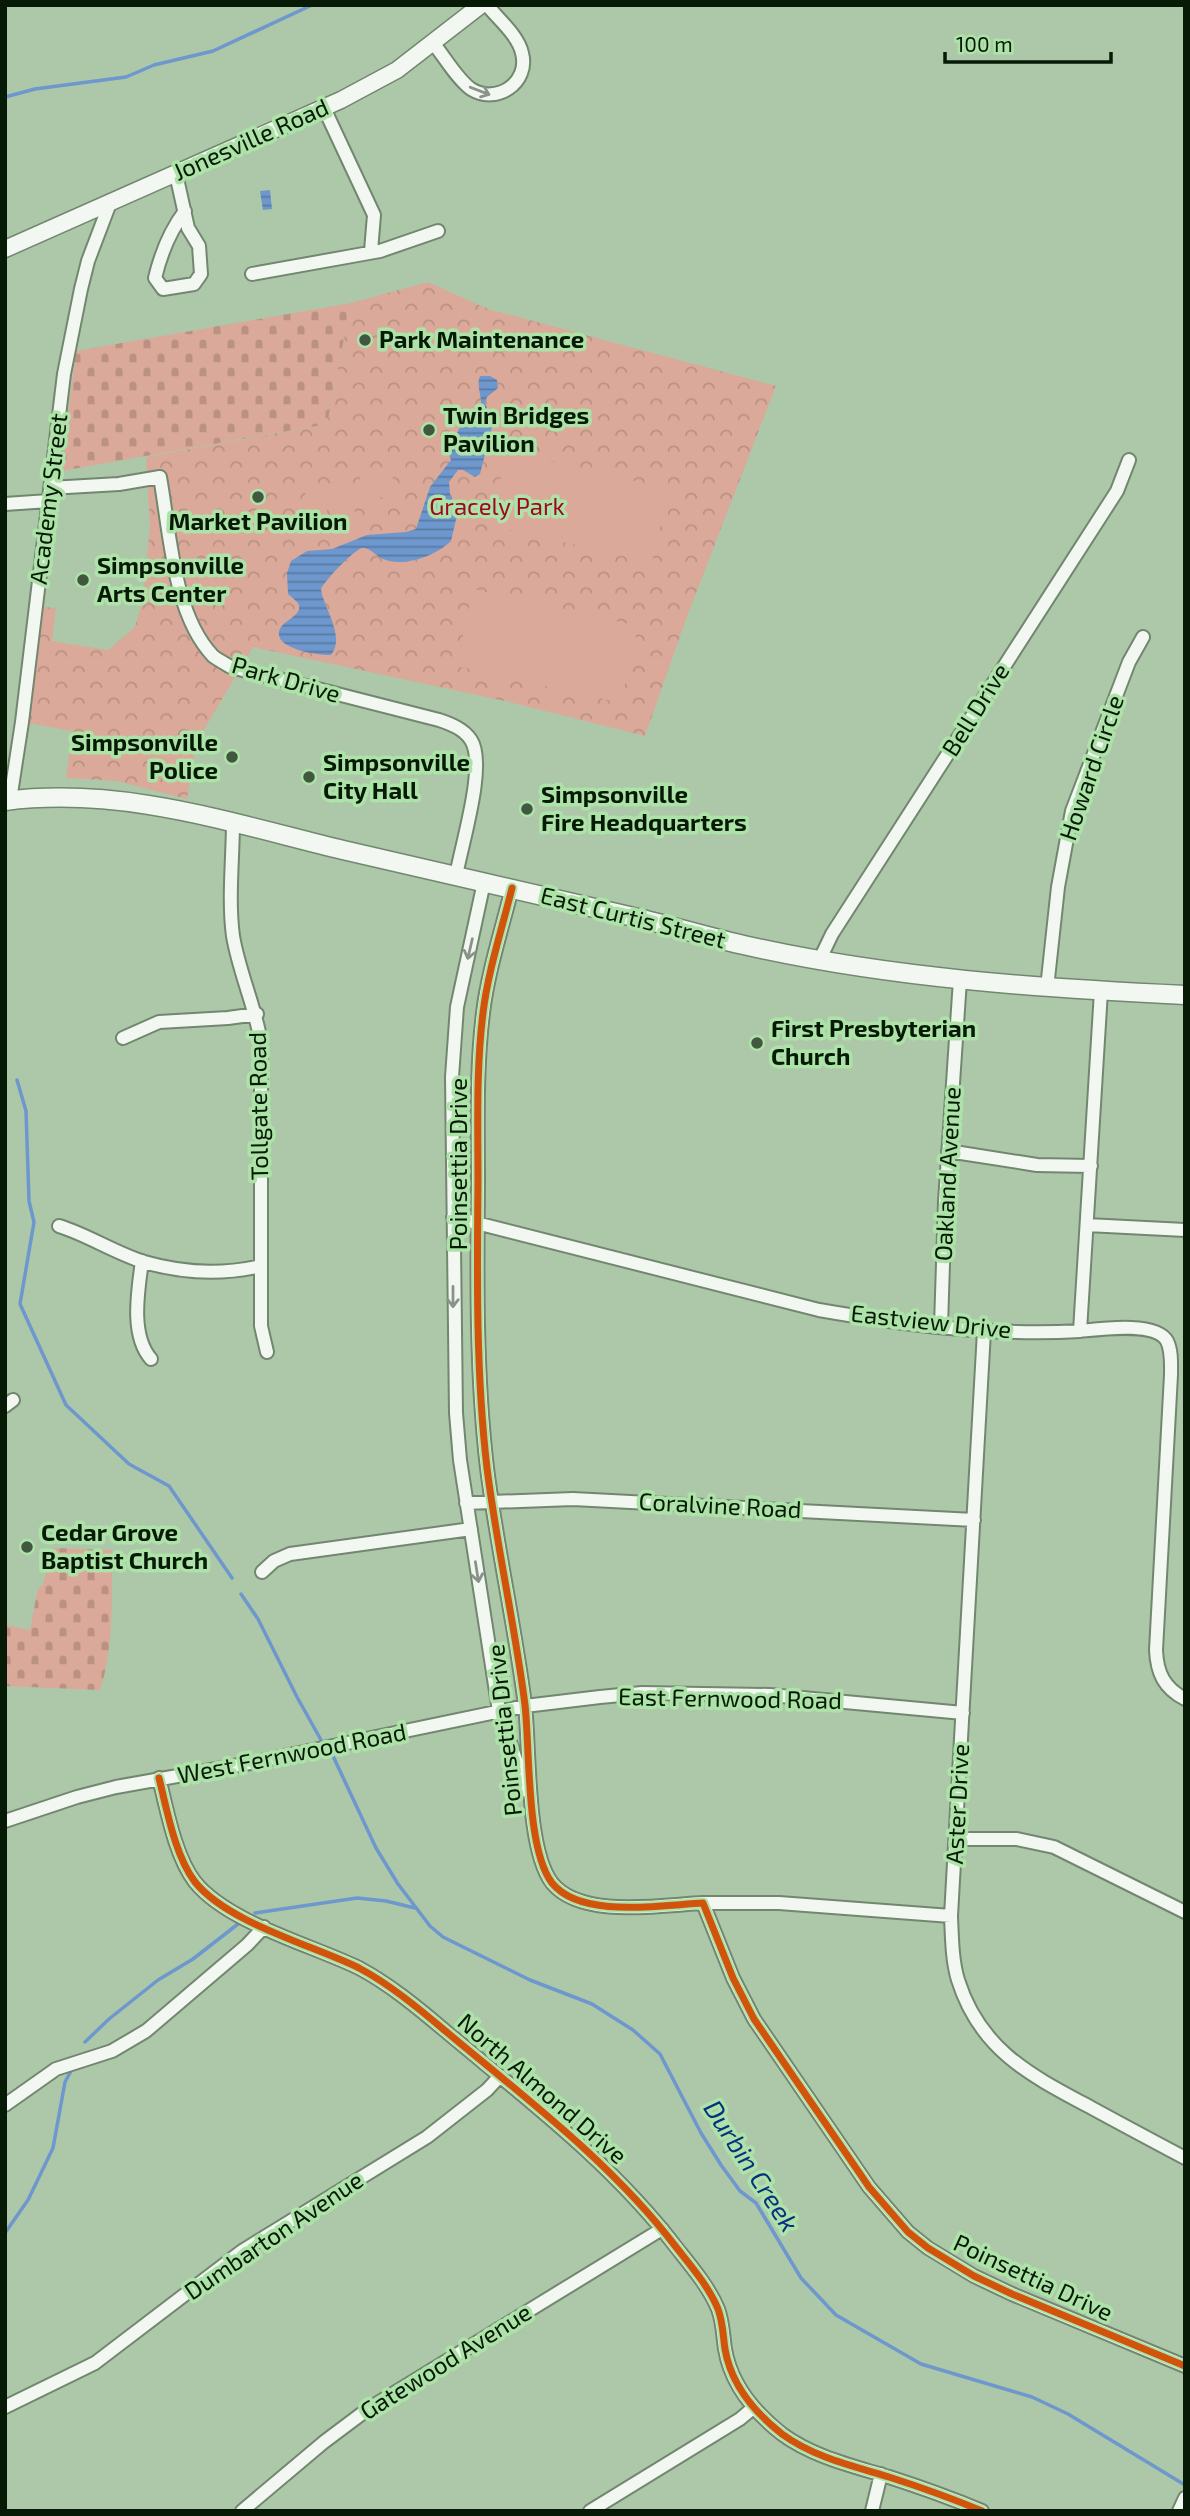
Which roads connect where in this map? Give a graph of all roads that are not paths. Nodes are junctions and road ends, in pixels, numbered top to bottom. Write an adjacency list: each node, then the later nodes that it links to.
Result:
1 (481, 5): 3 (street, Jonesville Road)
2 (487, 5): 3 (street, one-way to 2)
3 (433, 43): 4 (street, Jonesville Road)
4 (324, 108): 5 (street, Jonesville Road); 10 (street)
5 (176, 174): 6 (street, Jonesville Road); 7 (street)
6 (110, 203): 9 (street, Jonesville Road); 13 (street, Academy Street)
7 (184, 211): 7 (street)
8 (438, 230): 10 (street)
9 (5, 249)
10 (371, 251): 11 (street)
11 (252, 274)
12 (1129, 460): 21 (street, Bell Drive)
13 (49, 494): 14 (street); 16 (street, Academy Street); 18 (street, Park Drive)
14 (5, 504)
15 (1143, 637): 23 (street, Howard Circle)
16 (7, 801): 17 (main road, East Curtis Street)
17 (233, 821): 18 (main road, East Curtis Street); 26 (street, Tollgate Road)
18 (456, 876): 19 (main road, East Curtis Street)
19 (484, 882): 20 (main road, East Curtis Street); 30 (street, Poinsettia Drive, one-way to 30)
20 (512, 888): 21 (main road, East Curtis Street); 31 (street, Poinsettia Drive)
21 (820, 959): 22 (main road, East Curtis Street)
22 (960, 980): 23 (main road, East Curtis Street); 28 (street, Oakland Avenue)
23 (1047, 988): 24 (main road, East Curtis Street)
24 (1101, 991): 25 (main road, East Curtis Street); 29 (street)
25 (1185, 995)
26 (257, 1014): 27 (street); 36 (street, Tollgate Road)
27 (123, 1038)
28 (948, 1151): 29 (street); 37 (street, Oakland Avenue)
29 (1091, 1166): 32 (street)
30 (453, 1217): 31 (street, Eastview Drive); 43 (street, Poinsettia Drive, one-way to 43)
31 (477, 1224): 37 (street, Eastview Drive); 42 (street, Poinsettia Drive)
32 (1087, 1225): 34 (street); 39 (street)
33 (59, 1226): 35 (street)
34 (1185, 1230)
35 (142, 1261): 36 (street); 41 (street)
36 (261, 1266): 40 (street, Tollgate Road)
37 (941, 1326): 38 (street, Eastview Drive)
38 (984, 1331): 39 (street, Eastview Drive); 44 (street, Aster Drive)
39 (1080, 1331): 47 (street, Eastview Drive)
40 (267, 1352)
41 (151, 1359)
42 (493, 1501): 43 (street, Coralvine Road); 44 (street, Coralvine Road); 48 (street, Poinsettia Drive)
43 (466, 1503): 45 (street, Poinsettia Drive)
44 (974, 1520): 50 (street, Aster Drive)
45 (471, 1529): 46 (street); 49 (street, Poinsettia Drive, one-way to 49)
46 (262, 1572)
47 (1185, 1699)
48 (525, 1706): 49 (street, East Fernwood Road); 50 (street, East Fernwood Road); 52 (street, Poinsettia Drive)
49 (499, 1712): 51 (street, West Fernwood Road); 52 (street, Poinsettia Drive)
50 (963, 1713): 54 (street, Aster Drive)
51 (159, 1778): 53 (street, West Fernwood Road); 58 (street, North Almond Drive)
52 (532, 1807): 55 (street, Poinsettia Drive)
53 (5, 1821)
54 (956, 1839): 56 (street); 57 (street, Aster Drive)
55 (703, 1903): 57 (street); 63 (street, Poinsettia Drive)
56 (1185, 1912)
57 (951, 1916): 61 (street, Aster Drive)
58 (264, 1927): 59 (street, North Almond Drive); 60 (street)
59 (500, 2076): 62 (street, North Almond Drive); 64 (street, Dumbarton Avenue)
60 (5, 2105)
61 (1185, 2158)
62 (662, 2229): 65 (street, North Almond Drive); 68 (street, Gatewood Avenue)
63 (1185, 2366)
64 (5, 2407)
65 (753, 2408): 66 (street, North Almond Drive); 69 (street)
66 (881, 2474): 70 (street); 71 (street, North Almond Drive)
67 (1185, 2499): 72 (street)
68 (242, 2511)
69 (590, 2511)
70 (872, 2511)
71 (982, 2511)
72 (1179, 2511)

